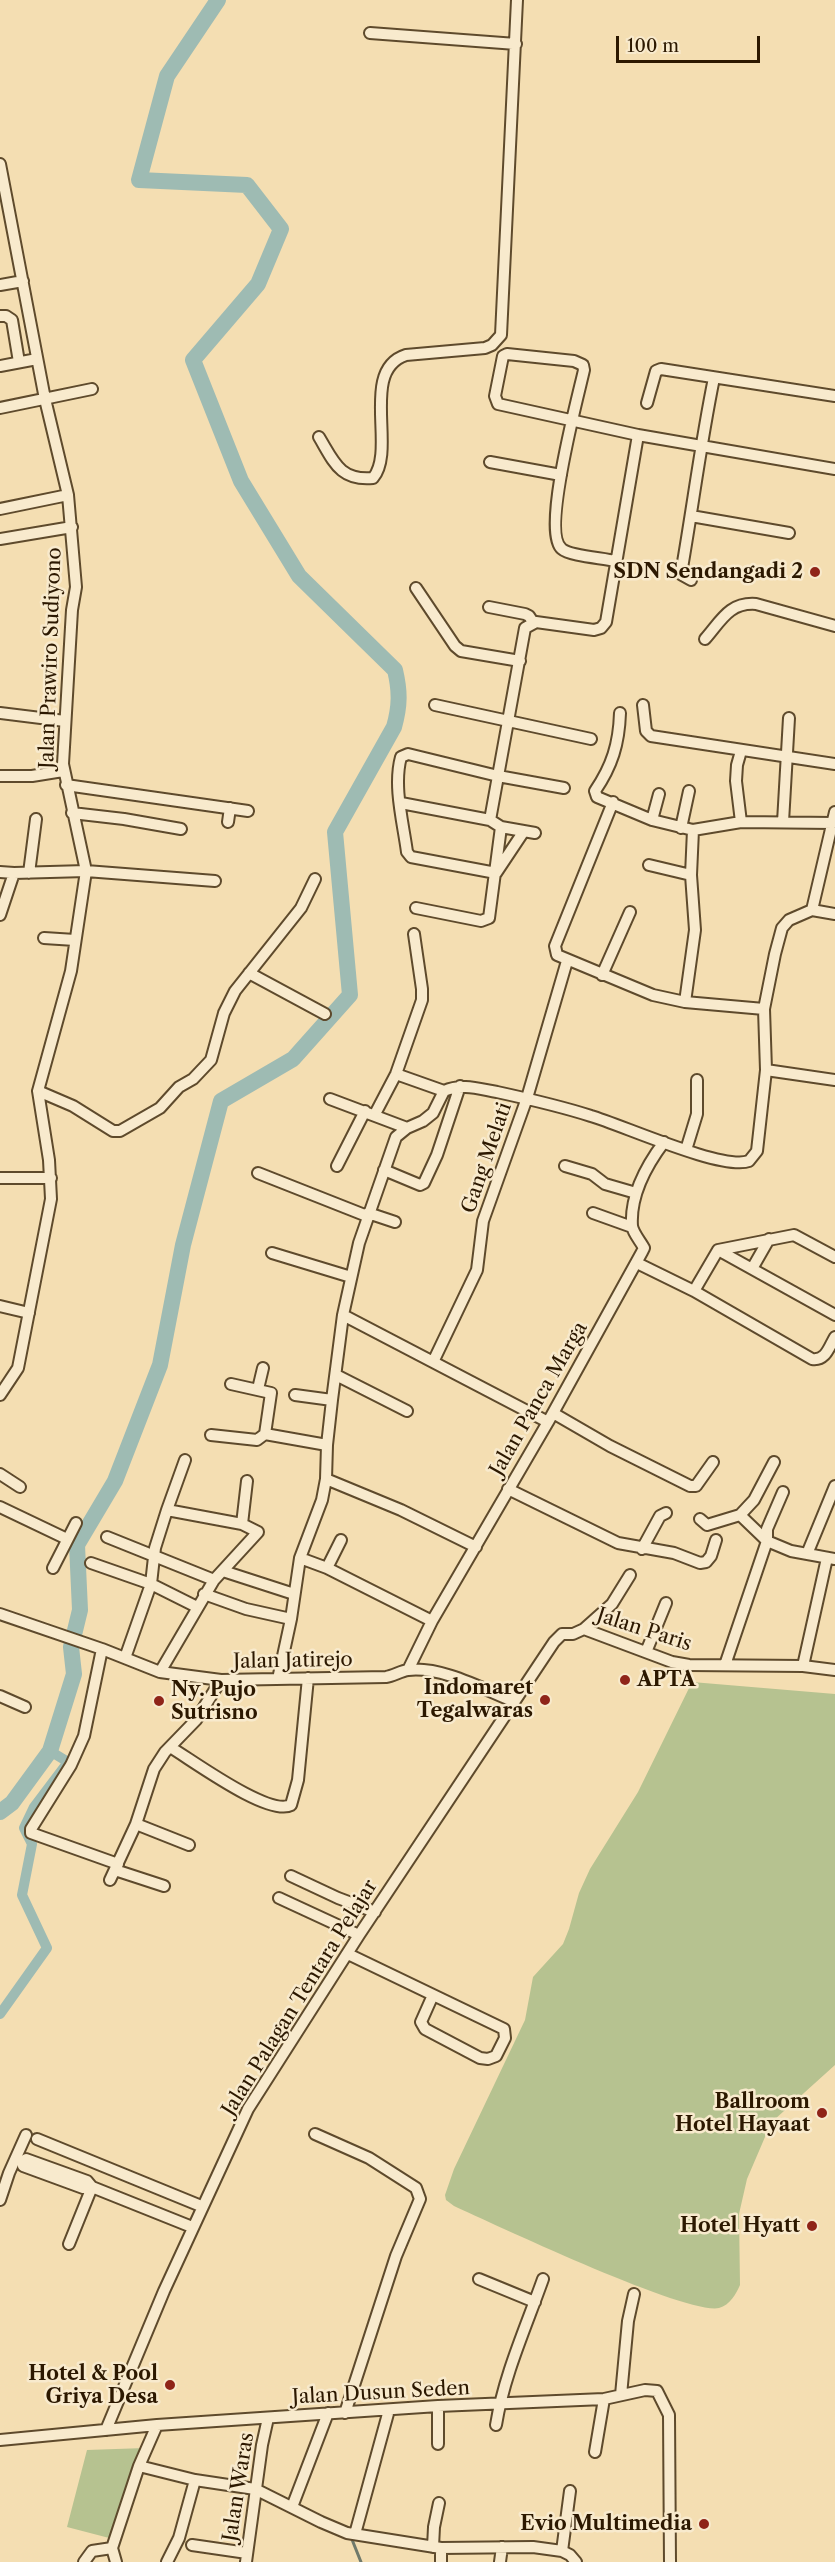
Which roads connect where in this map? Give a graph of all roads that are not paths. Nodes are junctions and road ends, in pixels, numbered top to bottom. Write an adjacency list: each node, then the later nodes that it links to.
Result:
1 (518, 0): 3 (street)
2 (370, 33): 3 (street)
3 (516, 44): 19 (street)
4 (0, 164): 5 (street, Jalan Prawiro Sudiyono)
5 (23, 280): 6 (street); 8 (street, Jalan Prawiro Sudiyono)
6 (0, 285)
7 (0, 316): 9 (street)
8 (37, 358): 9 (street); 14 (street, Jalan Prawiro Sudiyono)
9 (19, 362): 10 (street)
10 (0, 366)
11 (714, 378): 13 (street); 15 (street); 20 (street)
12 (92, 389): 14 (street)
13 (835, 396)
14 (45, 399): 16 (street); 24 (street, Jalan Prawiro Sudiyono)
15 (647, 403)
16 (0, 408)
17 (573, 421): 17 (street); 18 (street); 23 (street)
18 (638, 435): 20 (street); 30 (street)
19 (319, 437)
20 (700, 447): 22 (street); 26 (street)
21 (490, 462): 23 (street)
22 (835, 469)
23 (561, 475): 30 (street)
24 (68, 495): 25 (street); 27 (street, Jalan Prawiro Sudiyono)
25 (0, 509)
26 (691, 516): 28 (street); 31 (street)
27 (72, 527): 29 (street); 43 (street, Jalan Prawiro Sudiyono)
28 (789, 533)
29 (0, 539)
30 (615, 561): 34 (street)
31 (691, 580)
32 (416, 588): 37 (street)
33 (489, 607): 34 (street)
34 (533, 622): 37 (street)
35 (835, 626): 36 (street)
36 (705, 639)
37 (520, 661): 44 (street)
38 (435, 705): 44 (street)
39 (643, 705): 46 (street)
40 (0, 713): 43 (street)
41 (620, 714): 56 (street)
42 (789, 718): 47 (street)
43 (65, 721): 49 (street, Jalan Prawiro Sudiyono)
44 (508, 722): 45 (street); 51 (street)
45 (591, 740)
46 (741, 751): 47 (street); 66 (street)
47 (787, 755): 48 (street); 67 (street)
48 (835, 764)
49 (63, 771): 50 (street); 52 (street, Jalan Prawiro Sudiyono)
50 (0, 776)
51 (498, 776): 53 (street); 57 (street); 63 (street)
52 (66, 785): 58 (street); 60 (street, Jalan Prawiro Sudiyono)
53 (564, 788)
54 (689, 791): 69 (street)
55 (659, 794): 64 (street)
56 (613, 802): 64 (street); 89 (street)
57 (401, 803): 63 (street); 77 (street)
58 (230, 808): 59 (street); 65 (street)
59 (248, 811)
60 (72, 813): 70 (street); 73 (street, Jalan Prawiro Sudiyono)
61 (834, 817): 67 (street); 82 (street)
62 (36, 819): 76 (street)
63 (490, 820): 68 (street)
64 (652, 820): 69 (street)
65 (228, 822)
66 (741, 822): 67 (street); 71 (street)
67 (783, 822)
68 (501, 827): 77 (street); 77 (street)
69 (681, 828): 71 (street)
70 (181, 829)
71 (693, 830): 78 (street)
72 (649, 865): 78 (street)
73 (86, 871): 76 (street); 80 (street); 88 (street, Jalan Prawiro Sudiyono)
74 (0, 872): 75 (street)
75 (14, 873): 76 (street); 85 (street)
76 (29, 873)
77 (496, 873): 81 (street)
78 (691, 875): 92 (street)
79 (315, 879): 90 (street)
80 (215, 881)
81 (416, 908)
82 (812, 910): 84 (street); 93 (street)
83 (630, 912): 91 (street)
84 (835, 914)
85 (0, 915)
86 (414, 934): 96 (street)
87 (44, 938): 88 (street)
88 (75, 940): 101 (street, Jalan Prawiro Sudiyono)
89 (567, 961): 91 (street); 102 (street, Gang Melati)
90 (249, 973): 94 (street); 101 (street)
91 (602, 975): 92 (street)
92 (685, 1002): 93 (street)
93 (764, 1009): 95 (street)
94 (325, 1014)
95 (766, 1070): 98 (street); 107 (street)
96 (396, 1074): 100 (street); 104 (street)
97 (697, 1080): 107 (street)
98 (835, 1080)
99 (460, 1086): 100 (street); 102 (street); 110 (street)
100 (444, 1090): 105 (street)
101 (38, 1091): 113 (street, Jalan Prawiro Sudiyono)
102 (527, 1098): 106 (street); 132 (street, Gang Melati)
103 (330, 1099): 104 (street)
104 (370, 1112): 105 (street); 108 (street)
105 (407, 1128): 110 (street)
106 (664, 1142): 107 (street); 114 (street, Jalan Panca Marga)
107 (686, 1150)
108 (337, 1166)
109 (565, 1166): 114 (street)
110 (384, 1170): 116 (street)
111 (258, 1173): 116 (street)
112 (0, 1178): 113 (street)
113 (51, 1178): 128 (street, Jalan Prawiro Sudiyono)
114 (636, 1193): 118 (street, Jalan Panca Marga)
115 (593, 1213): 118 (street)
116 (367, 1214): 117 (street); 125 (street)
117 (395, 1222)
118 (632, 1227): 123 (street, Jalan Panca Marga)
119 (769, 1239): 120 (street); 122 (street); 124 (street)
120 (718, 1250): 124 (street); 126 (street)
121 (272, 1253): 125 (street)
122 (835, 1257)
123 (637, 1263): 126 (street); 141 (street, Jalan Panca Marga)
124 (753, 1268): 130 (street)
125 (351, 1277): 129 (street)
126 (694, 1291): 131 (street)
127 (0, 1306): 128 (street)
128 (29, 1313): 137 (street, Jalan Prawiro Sudiyono)
129 (343, 1315): 132 (street); 134 (street)
130 (835, 1315)
131 (835, 1337)
132 (433, 1362): 141 (street)
133 (262, 1368): 136 (street)
134 (336, 1376): 139 (street); 140 (street)
135 (231, 1384): 136 (street)
136 (258, 1389): 142 (street)
137 (0, 1395)
138 (295, 1395): 139 (street)
139 (332, 1400): 144 (street)
140 (407, 1411)
141 (550, 1418): 146 (street); 153 (street, Jalan Panca Marga)
142 (265, 1434): 143 (street); 144 (street)
143 (211, 1435)
144 (327, 1445): 149 (street)
145 (185, 1460): 156 (street)
146 (713, 1462)
147 (774, 1462): 158 (street)
148 (0, 1474): 152 (street)
149 (326, 1479): 167 (street); 171 (street)
150 (247, 1481): 161 (street)
151 (835, 1486): 169 (street)
152 (20, 1487)
153 (508, 1489): 167 (street, Jalan Panca Marga); 168 (street)
154 (783, 1492): 166 (street)
155 (0, 1507): 163 (street)
156 (167, 1510): 161 (street); 170 (street)
157 (666, 1513): 168 (street)
158 (740, 1515): 159 (street); 166 (street)
159 (700, 1518)
160 (76, 1523): 163 (street)
161 (242, 1524): 176 (street)
162 (108, 1537): 170 (street)
163 (67, 1539): 174 (street)
164 (341, 1540): 175 (street)
165 (716, 1540): 168 (street)
166 (767, 1541): 169 (street); 191 (street)
167 (476, 1547): 186 (street, Jalan Panca Marga)
168 (642, 1549)
169 (807, 1554): 172 (street)
170 (154, 1555): 178 (street); 179 (street)
171 (300, 1558): 175 (street); 181 (street)
172 (831, 1559): 192 (street)
173 (91, 1563): 179 (street)
174 (53, 1568)
175 (327, 1568): 186 (street)
176 (223, 1571): 178 (street); 181 (street)
177 (630, 1575): 187 (street)
178 (214, 1580): 180 (street)
179 (151, 1584): 183 (street); 190 (street)
180 (204, 1594): 183 (street); 185 (street)
181 (294, 1594): 185 (street)
182 (666, 1602): 189 (street)
183 (197, 1606): 195 (street)
184 (0, 1614): 188 (street, Jalan Jatirejo)
185 (291, 1619): 197 (street)
186 (432, 1621): 193 (street, Jalan Panca Marga)
187 (584, 1629): 189 (street, Jalan Paris); 200 (street, Jalan Paris)
188 (102, 1649): 190 (street, Jalan Jatirejo); 205 (street)
189 (646, 1652): 191 (street, Jalan Paris)
190 (125, 1658): 195 (street, Jalan Jatirejo)
191 (725, 1665): 192 (street, Jalan Paris)
192 (804, 1666): 194 (street, Jalan Paris)
193 (408, 1670): 196 (street, Jalan Jatirejo); 200 (street, Jalan Jatirejo)
194 (835, 1670)
195 (160, 1671): 198 (street, Jalan Jatirejo)
196 (308, 1678): 197 (street, Jalan Jatirejo); 202 (street)
197 (278, 1679): 198 (street, Jalan Jatirejo)
198 (221, 1680): 202 (street)
199 (0, 1696): 201 (street)
200 (513, 1701): 209 (street, Jalan Palagan Tentara Pelajar)
201 (25, 1707)
202 (170, 1747): 203 (street)
203 (135, 1824): 204 (street); 205 (street)
204 (189, 1845)
205 (114, 1871): 207 (street)
206 (291, 1876): 209 (street)
207 (164, 1886)
208 (279, 1898): 210 (street)
209 (375, 1912): 210 (street, Jalan Palagan Tentara Pelajar)
210 (359, 1935): 211 (street, Jalan Palagan Tentara Pelajar)
211 (348, 1954): 212 (street); 216 (street, Jalan Palagan Tentara Pelajar)
212 (433, 1995): 212 (street)
213 (315, 2134): 229 (street)
214 (92, 2187): 214 (street); 217 (street); 218 (street)
215 (0, 2200): 216 (street)
216 (201, 2206): 217 (street, Jalan Palagan Tentara Pelajar)
217 (192, 2227): 233 (street, Jalan Palagan Tentara Pelajar)
218 (69, 2244)
219 (479, 2279): 222 (street)
220 (543, 2279): 222 (street)
221 (634, 2294): 223 (street)
222 (535, 2302): 225 (street)
223 (621, 2396): 224 (street, Jalan Dusun Seden); 256 (street, Jalan Dusun Seden)
224 (604, 2399): 225 (street, Jalan Dusun Seden); 236 (street)
225 (499, 2404): 226 (street, Jalan Dusun Seden); 232 (street)
226 (438, 2406): 227 (street, Jalan Dusun Seden); 235 (street)
227 (388, 2410): 229 (street, Jalan Dusun Seden); 243 (street)
228 (328, 2413): 229 (street, Jalan Dusun Seden); 230 (street, Jalan Dusun Seden); 242 (street)
229 (345, 2413)
230 (268, 2418): 231 (street, Jalan Dusun Seden); 239 (street, Jalan Waras)
231 (157, 2425): 233 (street, Jalan Dusun Seden); 237 (street)
232 (496, 2425)
233 (106, 2430): 234 (street, Jalan Dusun Seden)
234 (0, 2440)
235 (438, 2445)
236 (595, 2452)
237 (140, 2466): 238 (street); 246 (street)
238 (195, 2480): 239 (street); 252 (street)
239 (255, 2489): 242 (street); 249 (street, Jalan Waras)
240 (570, 2491): 248 (street)
241 (439, 2503): 247 (street)
242 (292, 2506): 243 (street)
243 (352, 2534): 247 (street)
244 (192, 2545): 249 (street)
245 (502, 2547): 247 (street); 248 (street); 254 (street)
246 (112, 2548): 250 (street); 251 (street)
247 (437, 2548): 253 (street)
248 (562, 2552): 255 (street)
249 (247, 2558)
250 (84, 2562)
251 (116, 2562)
252 (167, 2562)
253 (441, 2562)
254 (500, 2562)
255 (576, 2562)
256 (670, 2562)

